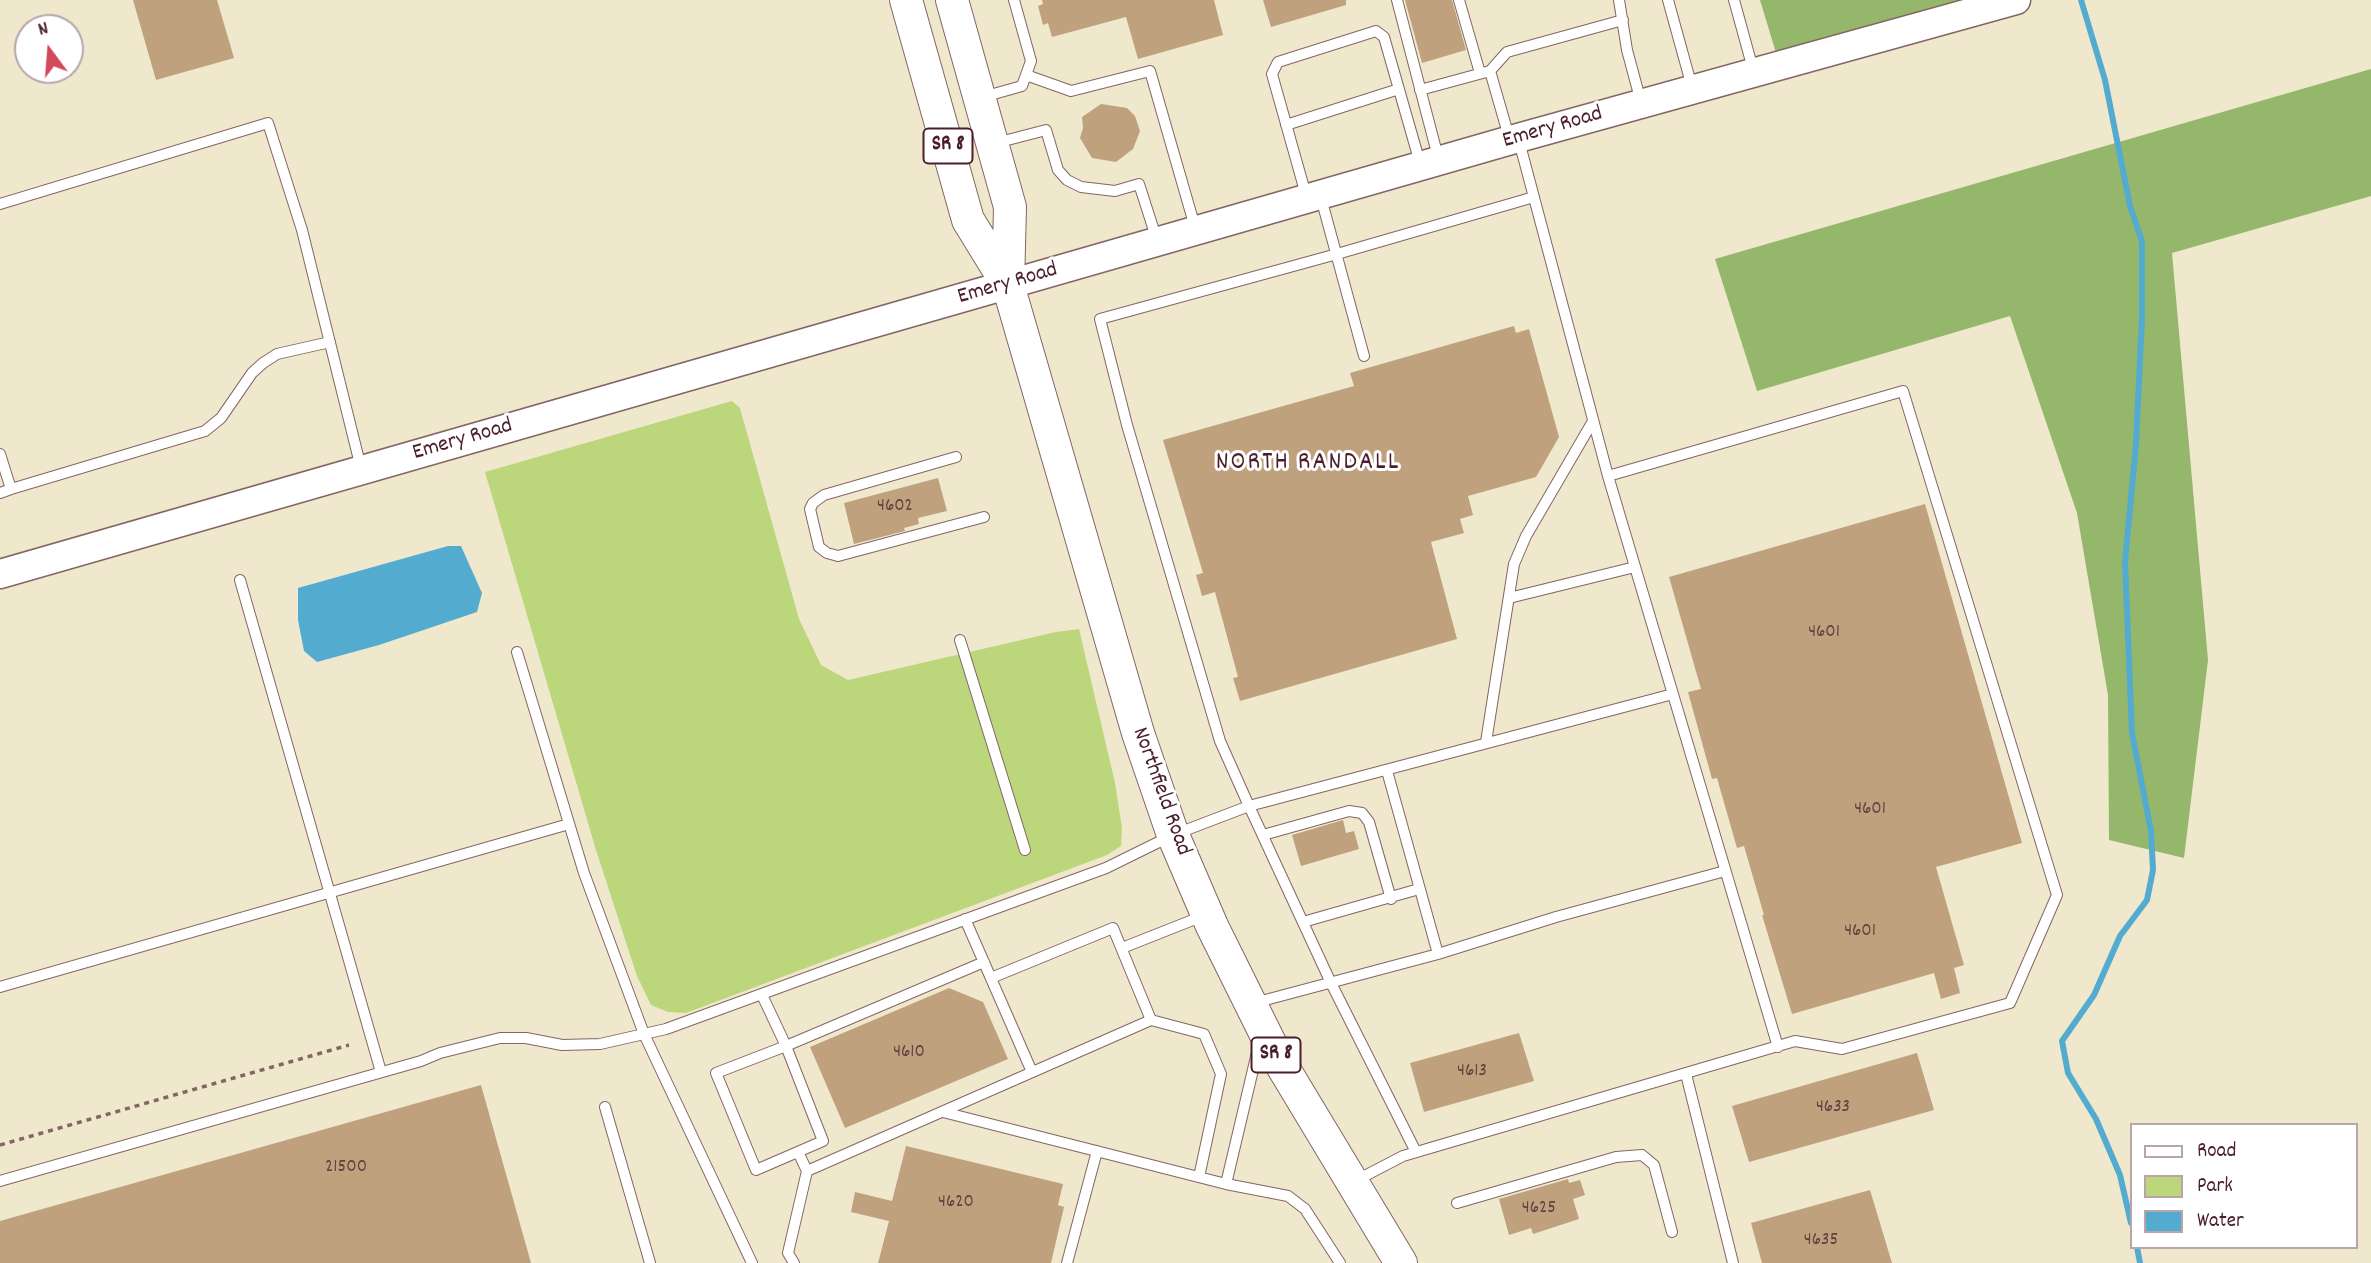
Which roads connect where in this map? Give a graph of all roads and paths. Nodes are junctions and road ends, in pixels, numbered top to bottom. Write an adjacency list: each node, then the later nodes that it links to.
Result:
1 (906, 0): 29 (main road, Northfield Road / SR 8)
2 (952, 0): 17 (main road, Northfield Road / SR 8)
3 (1014, 0): 13 (lane)
4 (1397, 0): 15 (lane)
5 (1459, 0): 11 (lane)
6 (1619, 0): 10 (lane)
7 (1668, 0): 16 (lane)
8 (1734, 0): 12 (lane)
9 (2016, 0): 12 (main road, Emery Road)
10 (1623, 20): 11 (lane); 18 (lane)
11 (1485, 72): 15 (lane); 20 (lane)
12 (1755, 73): 16 (main road, Emery Road)
13 (1026, 75): 17 (lane); 26 (lane)
14 (1399, 89): 19 (lane); 19 (lane); 22 (lane)
15 (1420, 90): 22 (lane)
16 (1693, 90): 18 (main road, Emery Road)
17 (979, 99): 21 (main road, Northfield Road / SR 8)
18 (1641, 104): 20 (main road, Emery Road)
19 (1286, 125): 23 (lane)
20 (1514, 139): 22 (main road, Emery Road); 24 (lane)
21 (992, 144): 27 (lane); 29 (main road, Northfield Road / SR 8)
22 (1430, 164): 23 (main road, Emery Road)
23 (1314, 197): 26 (main road, Emery Road); 28 (lane)
24 (1534, 197): 28 (lane); 32 (lane)
25 (0, 204): 30 (lane)
26 (1196, 231): 27 (main road, Emery Road)
27 (1157, 242): 29 (main road, Emery Road)
28 (1337, 254): 31 (lane); 49 (lane)
29 (1008, 285): 35 (main road, Emery Road); 51 (main road, Northfield Road / SR 8)
30 (330, 342): 35 (lane); 37 (lane)
31 (1364, 356)
32 (1593, 421): 36 (lane); 43 (lane)
33 (0, 454): 37 (lane)
34 (956, 457): 39 (lane)
35 (362, 471): 41 (main road, Emery Road)
36 (1608, 476): 40 (lane); 73 (lane)
37 (11, 489): 38 (lane)
38 (0, 493)
39 (984, 517)
40 (1635, 567): 43 (lane); 46 (lane)
41 (0, 574)
42 (240, 580): 56 (lane)
43 (1509, 598): 47 (lane)
44 (960, 640): 53 (lane)
45 (517, 652): 50 (lane)
46 (1672, 694): 47 (lane); 54 (lane)
47 (1486, 742): 48 (lane)
48 (1387, 771): 49 (lane); 55 (lane)
49 (1249, 806): 51 (lane); 52 (lane)
50 (569, 824): 56 (lane); 70 (lane)
51 (1173, 835): 58 (main road, Northfield Road / SR 8); 59 (lane)
52 (1263, 835): 57 (lane); 60 (lane)
53 (1025, 850)
54 (1725, 871): 62 (lane); 73 (lane)
55 (1419, 889): 57 (lane); 62 (lane)
56 (330, 894): 66 (lane); 74 (lane)
57 (1391, 899): 60 (lane)
58 (1207, 915): 61 (lane); 68 (main road, Northfield Road / SR 8)
59 (965, 919): 63 (lane); 67 (lane)
60 (1303, 922): 65 (lane)
61 (1122, 948): 64 (lane); 69 (lane)
62 (1438, 954): 65 (lane)
63 (984, 962): 64 (lane); 72 (lane)
64 (991, 978): 75 (lane)
65 (1331, 983): 68 (lane); 82 (lane)
66 (0, 987)
67 (762, 995): 70 (lane); 72 (lane)
68 (1256, 1017): 86 (main road, Northfield Road / SR 8); 87 (lane)
69 (1151, 1020): 75 (lane); 84 (lane)
70 (644, 1034): 74 (lane); 91 (lane)
71 (349, 1045): 79 (path)
72 (786, 1046): 81 (lane); 81 (lane)
73 (1778, 1046): 76 (lane)
74 (381, 1072): 85 (lane)
75 (1032, 1072): 78 (lane)
76 (1686, 1074): 82 (lane); 96 (lane)
77 (605, 1107): 90 (lane)
78 (943, 1112): 80 (lane); 83 (lane)
79 (0, 1145)
80 (1097, 1151): 84 (lane); 93 (lane)
81 (798, 1152): 83 (lane)
82 (1416, 1152): 86 (lane)
83 (807, 1171): 92 (lane)
84 (1199, 1177): 87 (lane)
85 (0, 1181)
86 (1352, 1182): 95 (main road, Northfield Road / SR 8)
87 (1226, 1184): 94 (lane)
88 (1457, 1203): 89 (lane)
89 (1672, 1232)
90 (650, 1263)
91 (752, 1263)
92 (794, 1263)
93 (1067, 1263)
94 (1340, 1263)
95 (1401, 1263)
96 (1733, 1263)

